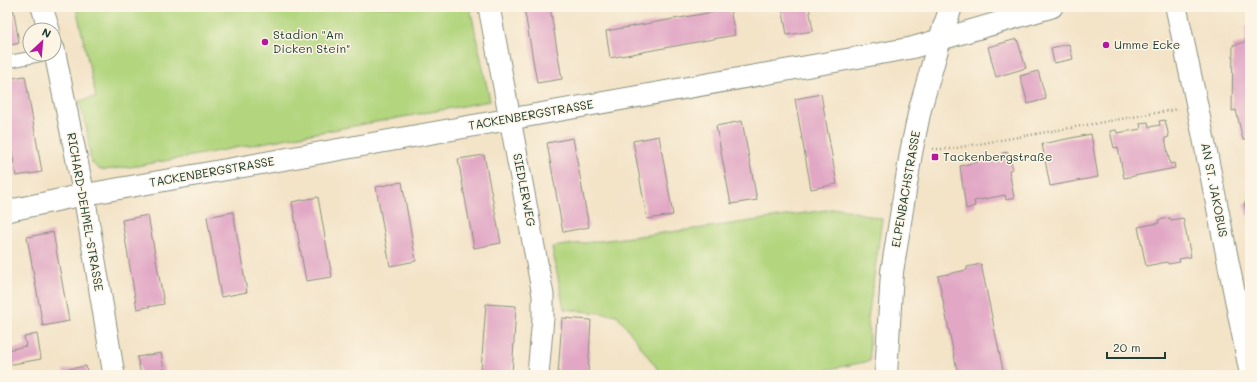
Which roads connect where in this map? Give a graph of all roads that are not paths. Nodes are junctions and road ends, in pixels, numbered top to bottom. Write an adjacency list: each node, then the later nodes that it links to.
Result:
1 (42, 7): 6 (street)
2 (489, 7): 11 (street, SIEDLERWEG)
3 (951, 7): 7 (street, ELPENBACHSTRASSE)
4 (1052, 7): 7 (street, TACKENBERGSTRASSE)
5 (1176, 7): 14 (street, AN ST. JAKOBUS)
6 (47, 22)
7 (940, 39): 11 (street, TACKENBERGSTRASSE); 17 (street, ELPENBACHSTRASSE)
8 (22, 59): 9 (lane)
9 (7, 62)
10 (55, 62): 12 (street, RICHARD-DEHMEL-STRASSE)
11 (510, 119): 12 (street, TACKENBERGSTRASSE); 16 (street, SIEDLERWEG)
12 (84, 195): 13 (street, TACKENBERGSTRASSE); 15 (street, RICHARD-DEHMEL-STRASSE)
13 (7, 211)
14 (1250, 372)
15 (114, 375)
16 (538, 375)
17 (886, 375)

